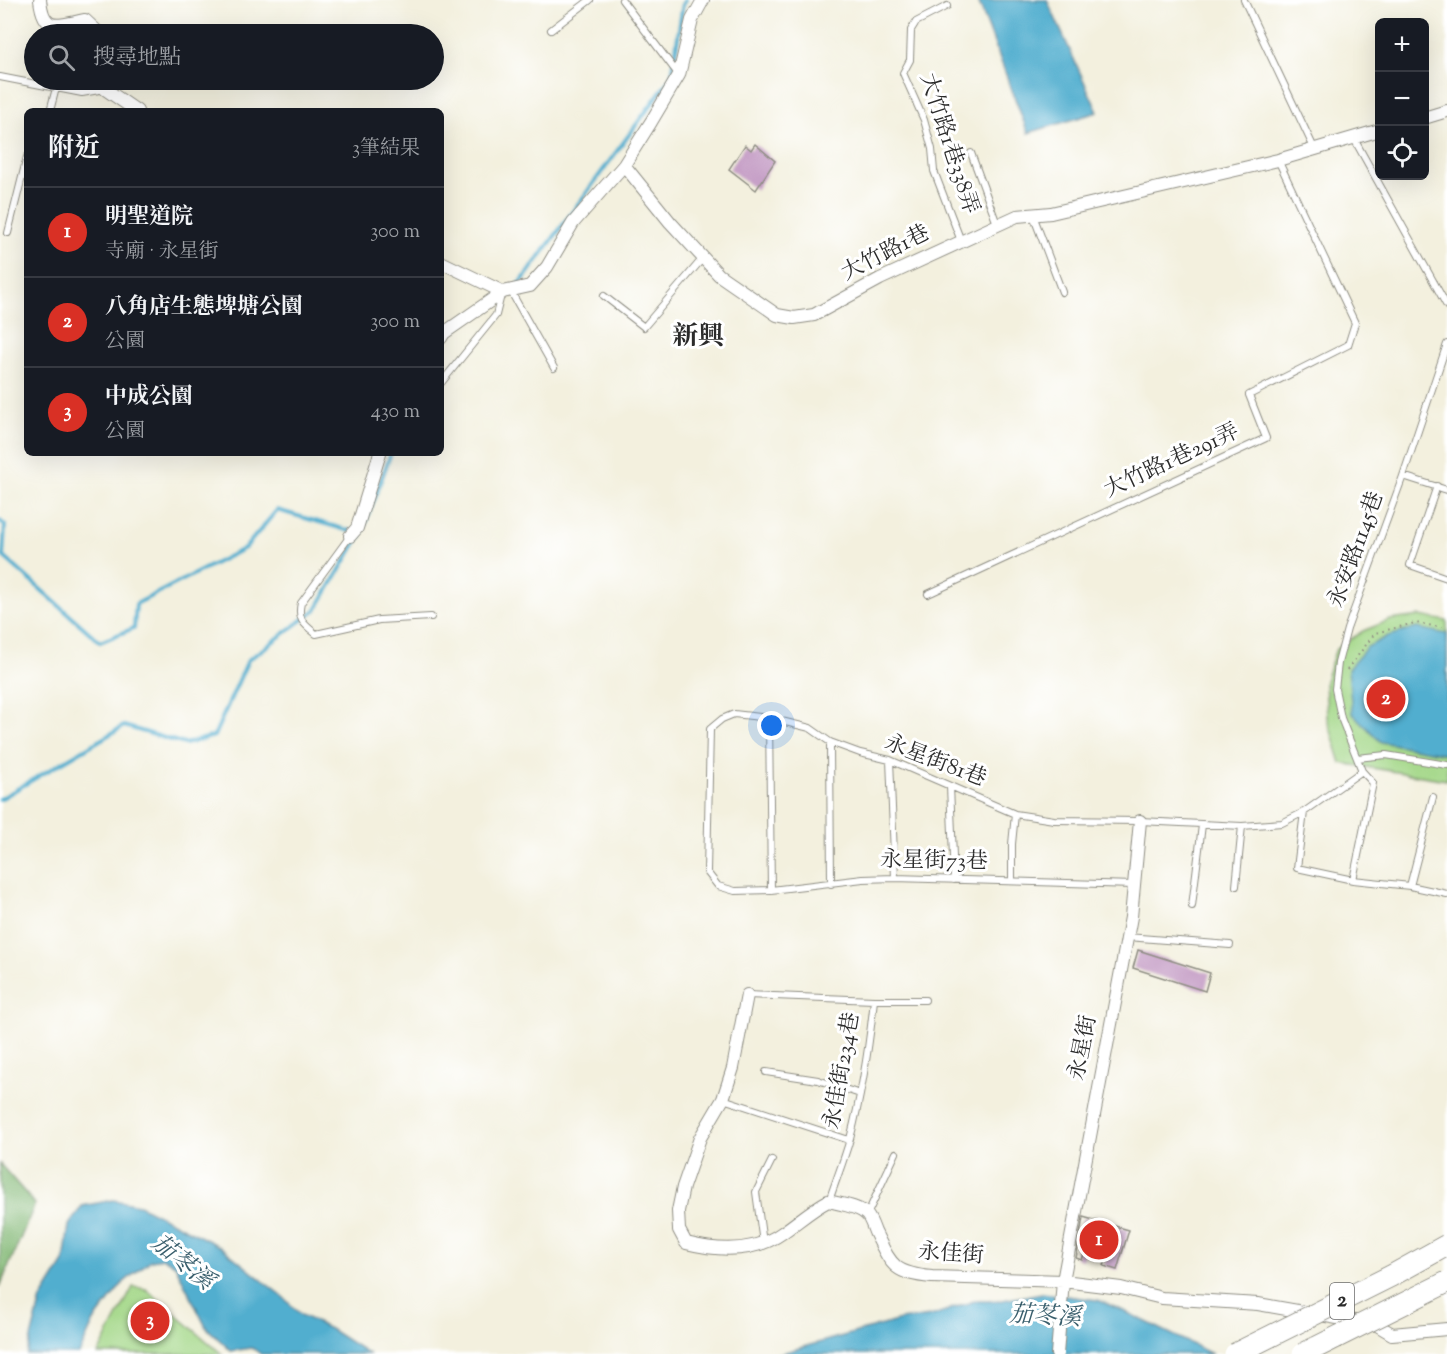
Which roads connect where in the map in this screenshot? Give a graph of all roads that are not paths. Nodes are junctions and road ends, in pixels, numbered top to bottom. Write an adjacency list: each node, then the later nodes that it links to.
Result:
1 (40, 0): 7 (street)
2 (590, 0): 10 (lane)
3 (622, 0): 11 (lane)
4 (703, 0): 11 (street)
5 (1244, 0): 24 (lane)
6 (947, 6): 32 (lane, 大竹路1巷338弄)
7 (52, 24)
8 (66, 24): 9 (street)
9 (89, 24)
10 (551, 30)
11 (679, 75): 27 (street)
12 (0, 77): 13 (lane)
13 (24, 82)
14 (55, 90): 18 (lane)
15 (66, 90): 16 (lane)
16 (90, 90)
17 (113, 90): 19 (street)
18 (51, 108)
19 (134, 108)
20 (1447, 111): 21 (street)
21 (1429, 117)
22 (1375, 131): 23 (street, 大竹路1巷)
23 (1353, 137): 24 (street, 大竹路1巷); 38 (lane)
24 (1314, 148): 26 (street, 大竹路1巷)
25 (971, 153): 30 (lane)
26 (1278, 160): 29 (street, 大竹路1巷); 49 (lane, 大竹路1巷291弄)
27 (624, 165): 33 (street, 大竹路1巷); 35 (street)
28 (24, 169): 31 (lane)
29 (1033, 215): 30 (street, 大竹路1巷); 36 (lane)
30 (997, 225): 32 (street, 大竹路1巷)
31 (8, 232)
32 (961, 241): 33 (street, 大竹路1巷)
33 (703, 258): 37 (lane)
34 (444, 263): 35 (street)
35 (510, 292): 39 (street); 41 (lane); 42 (lane)
36 (1062, 292)
37 (604, 296)
38 (1447, 306)
39 (444, 334)
40 (1447, 344): 44 (lane, 永安路1145巷)
41 (554, 368)
42 (444, 379)
43 (379, 456): 47 (street)
44 (1404, 476): 45 (lane); 53 (lane, 永安路1145巷)
45 (1437, 486): 46 (lane); 48 (lane)
46 (1447, 490)
47 (354, 532): 50 (lane)
48 (1447, 578)
49 (928, 594)
50 (431, 617)
51 (769, 718): 52 (lane, 永星街81巷); 72 (lane); 73 (lane, 永星街81巷)
52 (830, 742): 54 (lane, 永星街81巷); 68 (lane)
53 (1357, 759): 55 (lane); 56 (lane, 永安路1145巷)
54 (890, 760): 57 (lane, 永星街81巷); 64 (lane)
55 (1447, 765)
56 (1362, 771): 59 (lane, 永星街81巷); 66 (lane, 永安路1145巷)
57 (950, 786): 60 (lane, 永星街81巷); 65 (lane)
58 (1432, 797): 71 (lane)
59 (1304, 812): 63 (lane, 永星街81巷); 66 (lane)
60 (1015, 814): 61 (lane, 永星街81巷); 67 (lane)
61 (1140, 821): 62 (lane, 永星街81巷); 69 (street, 永星街)
62 (1202, 825): 63 (lane, 永星街81巷); 75 (lane)
63 (1242, 826): 70 (lane)
64 (894, 878): 65 (lane, 永星街73巷); 68 (lane, 永星街73巷)
65 (954, 880): 67 (lane, 永星街73巷)
66 (1353, 880): 71 (lane)
67 (1012, 881): 69 (lane, 永星街73巷)
68 (831, 884): 72 (lane, 永星街73巷)
69 (1134, 885): 76 (street, 永星街)
70 (1236, 886)
71 (1410, 886): 74 (lane)
72 (771, 890): 73 (lane, 永星街73巷)
73 (735, 891)
74 (1447, 894)
75 (1192, 906)
76 (1127, 937): 77 (lane); 91 (street, 永星街)
77 (1230, 945)
78 (747, 995): 79 (lane, 永佳街234巷); 83 (street)
79 (874, 1000): 80 (lane); 82 (lane, 永佳街234巷)
80 (926, 1000)
81 (766, 1072): 82 (lane)
82 (860, 1094): 84 (lane, 永佳街234巷)
83 (723, 1099): 84 (lane); 89 (street)
84 (849, 1140): 87 (lane, 永佳街234巷)
85 (896, 1153): 88 (lane)
86 (772, 1160): 89 (lane)
87 (828, 1201): 88 (street); 89 (street)
88 (867, 1215): 91 (street, 永佳街)
89 (764, 1244)
90 (1447, 1245): 95 (highway, 2, bridge)
91 (1063, 1281): 93 (street, 永佳街); 94 (street, 永星街)
92 (1447, 1282): 96 (highway, 2, bridge)
93 (1447, 1329)
94 (1057, 1354)
95 (1235, 1354)
96 (1303, 1354)

